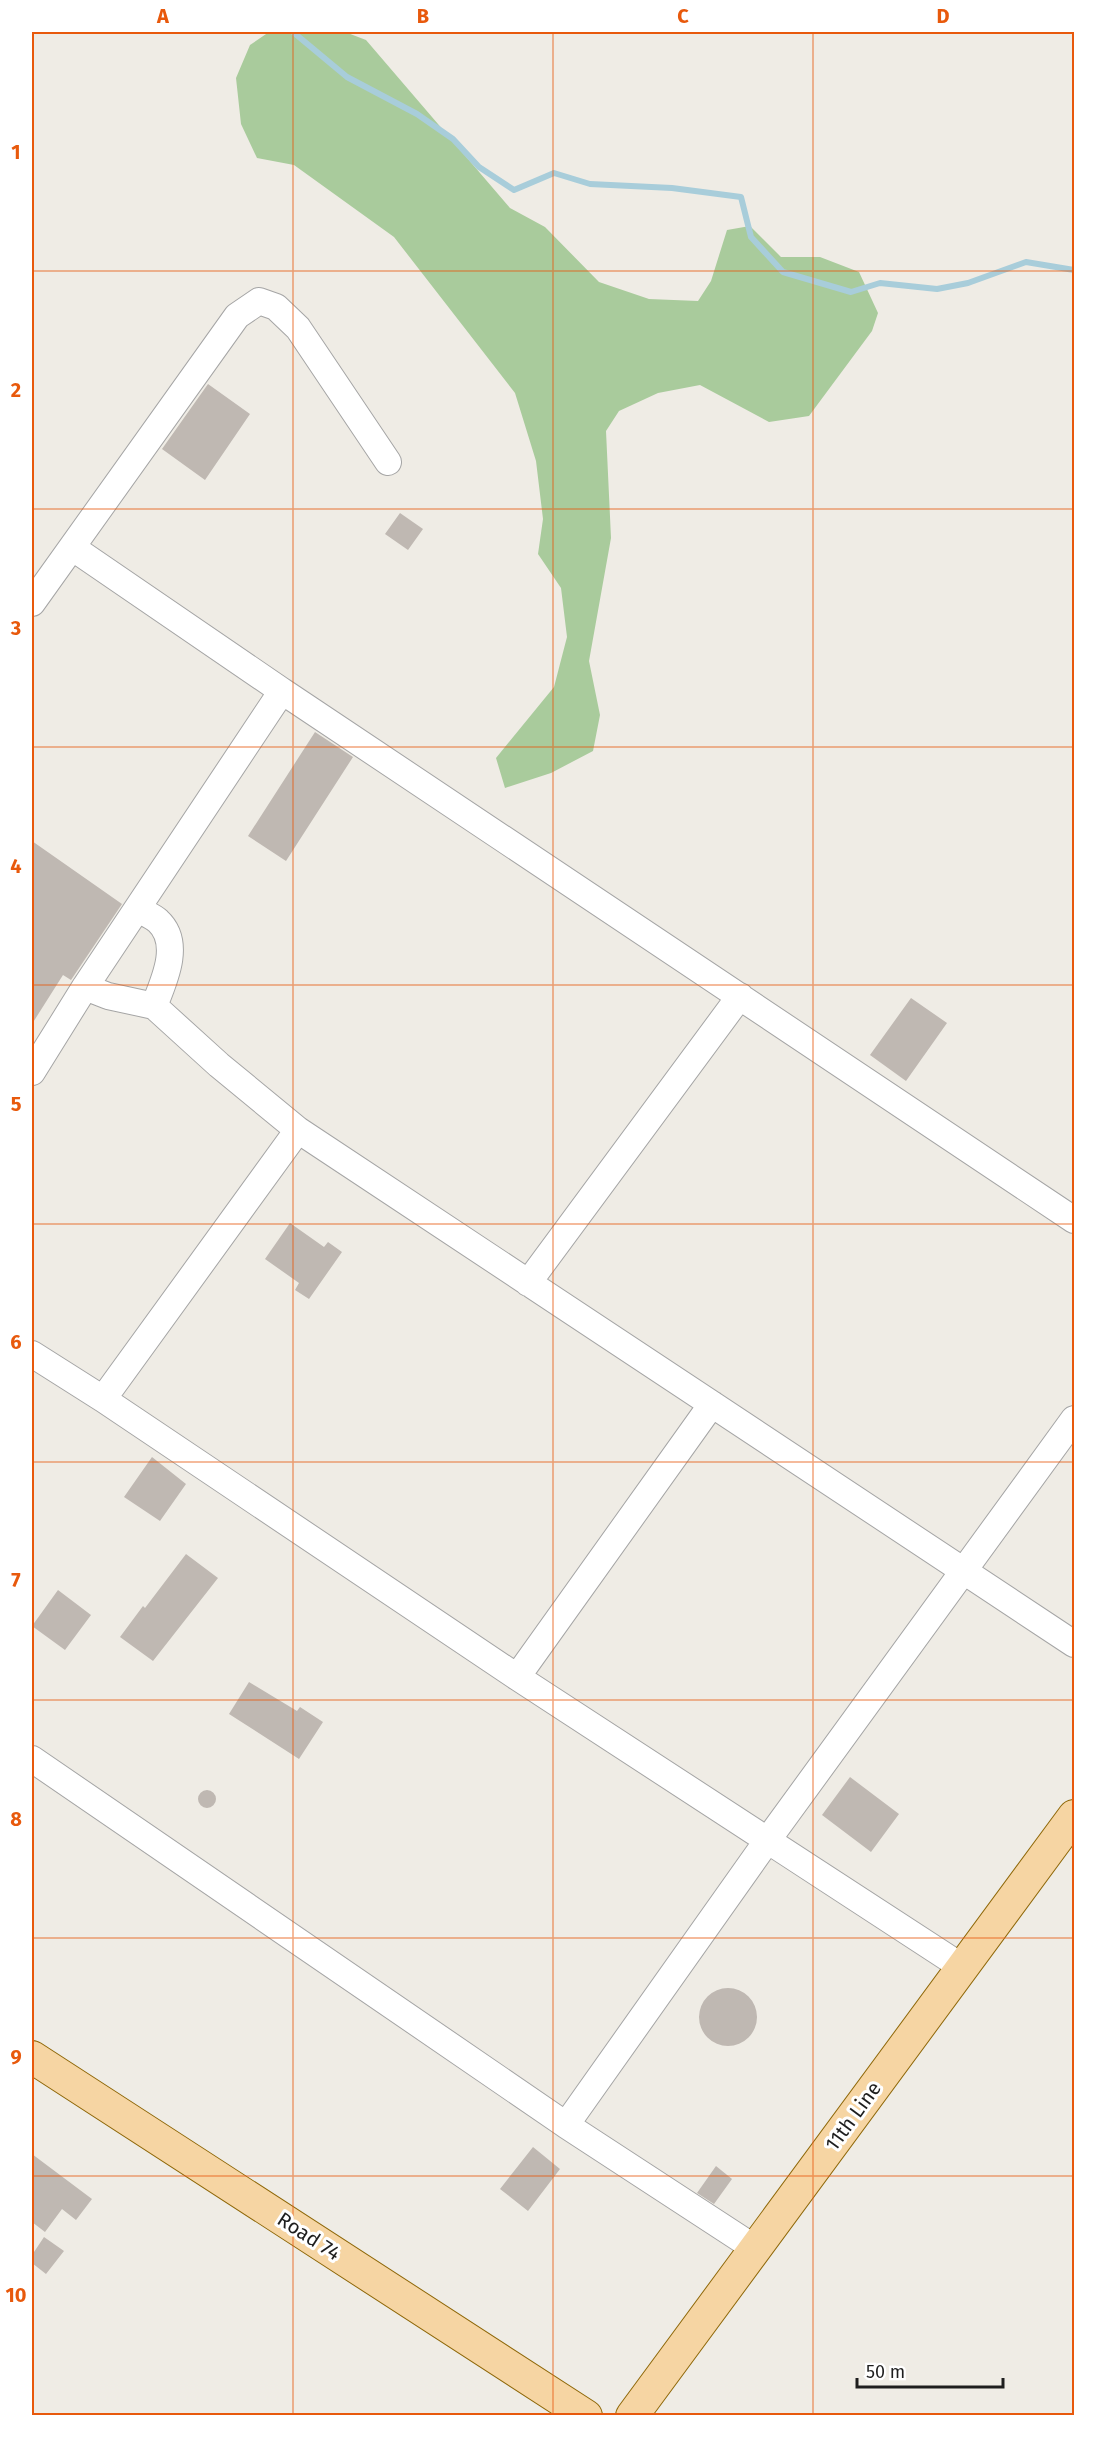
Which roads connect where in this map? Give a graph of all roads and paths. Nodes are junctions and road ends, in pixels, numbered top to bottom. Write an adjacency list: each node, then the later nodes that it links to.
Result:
1 (387, 462): 2 (lane)
2 (73, 548): 3 (lane); 4 (lane)
3 (32, 603)
4 (282, 692): 5 (lane); 7 (lane)
5 (137, 909): 6 (lane); 8 (lane)
6 (85, 987): 8 (lane); 9 (lane)
7 (740, 996): 11 (lane); 12 (lane)
8 (154, 1006): 10 (lane)
9 (32, 1072)
10 (298, 1130): 12 (lane); 14 (lane)
11 (1074, 1220)
12 (528, 1282): 15 (lane)
13 (32, 1354): 14 (lane)
14 (103, 1399): 19 (lane)
15 (712, 1404): 17 (lane); 19 (lane)
16 (1074, 1419): 17 (lane)
17 (964, 1570): 18 (lane); 22 (lane)
18 (1074, 1644)
19 (517, 1677): 22 (lane)
20 (32, 1759): 25 (lane)
21 (1074, 1816): 23 (main road, 11th Line)
22 (767, 1841): 23 (lane); 25 (lane)
23 (962, 1967): 26 (main road, 11th Line)
24 (32, 2057): 27 (main road, Road 74)
25 (566, 2126): 26 (lane)
26 (756, 2249): 28 (main road, 11th Line)
27 (586, 2415)
28 (632, 2415)

